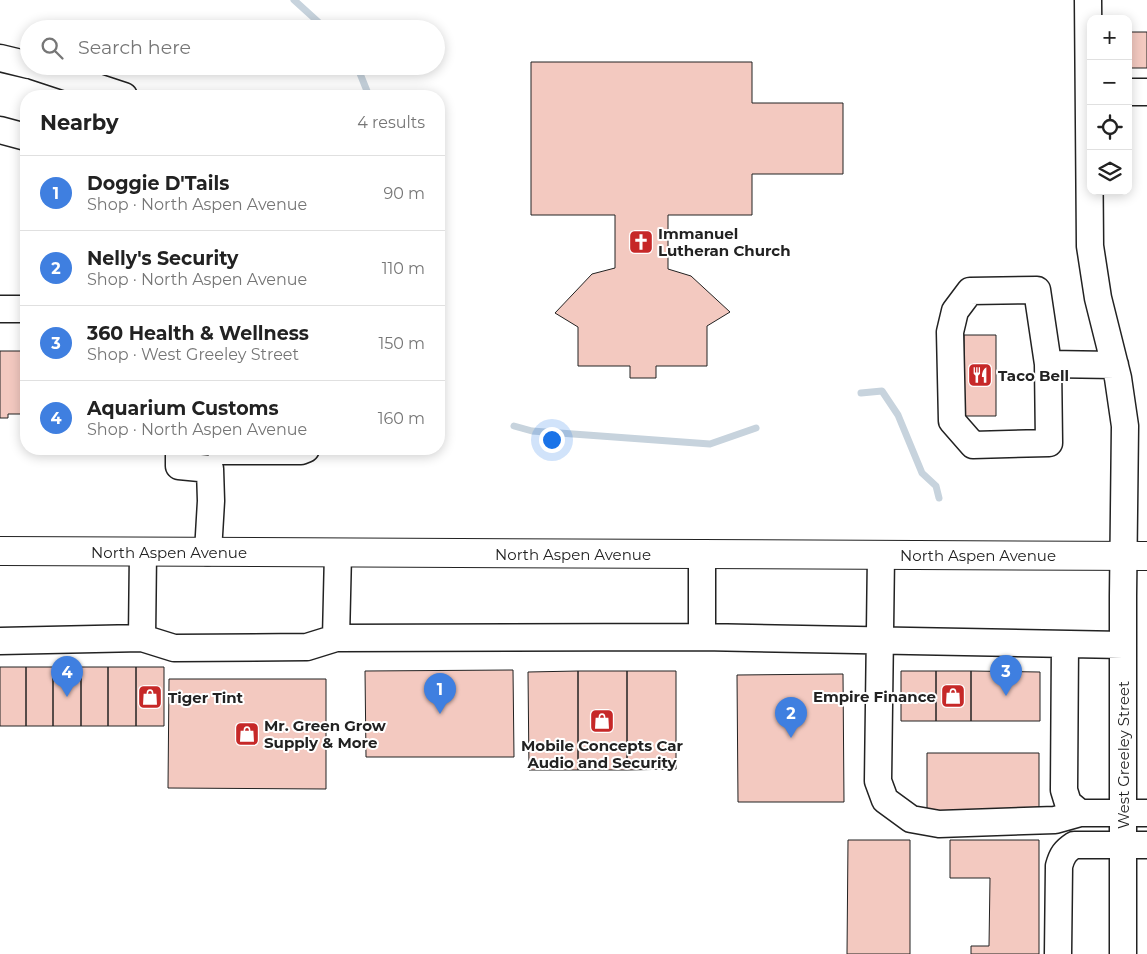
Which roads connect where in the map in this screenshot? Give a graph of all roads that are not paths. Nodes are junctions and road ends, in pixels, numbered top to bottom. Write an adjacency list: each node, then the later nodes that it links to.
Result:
1 (1088, 0): 3 (street, West Greeley Street)
2 (0, 58): 4 (street)
3 (1089, 60)
4 (20, 63)
5 (60, 75): 6 (street)
6 (106, 90)
7 (1132, 92): 8 (street)
8 (1147, 92)
9 (1090, 105): 15 (street, West Greeley Street)
10 (0, 130): 11 (street)
11 (20, 135)
12 (0, 308): 13 (street)
13 (20, 309)
14 (1048, 364): 14 (street); 15 (street)
15 (1115, 365): 16 (street, West Greeley Street)
16 (1136, 443): 26 (street, West Greeley Street)
17 (179, 455): 19 (street)
18 (234, 455): 19 (street)
19 (217, 456): 22 (street)
20 (0, 551): 21 (main road, North Aspen Avenue)
21 (143, 552): 22 (main road, North Aspen Avenue); 28 (street)
22 (208, 552): 23 (main road, North Aspen Avenue)
23 (338, 553): 24 (main road, North Aspen Avenue); 29 (street)
24 (702, 554): 25 (main road, North Aspen Avenue); 27 (street)
25 (881, 555): 26 (main road, North Aspen Avenue); 31 (street)
26 (1135, 556): 33 (street, West Greeley Street)
27 (702, 637): 29 (street); 31 (street)
28 (142, 638): 29 (street); 30 (street)
29 (336, 638)
30 (0, 641)
31 (879, 641): 32 (street); 34 (street)
32 (1065, 644): 33 (street); 34 (street)
33 (1123, 645): 35 (street, West Greeley Street)
34 (1080, 813): 35 (street)
35 (1135, 813): 36 (street, West Greeley Street)
36 (1135, 845): 37 (street); 38 (street, West Greeley Street)
37 (1058, 954)
38 (1123, 954)

